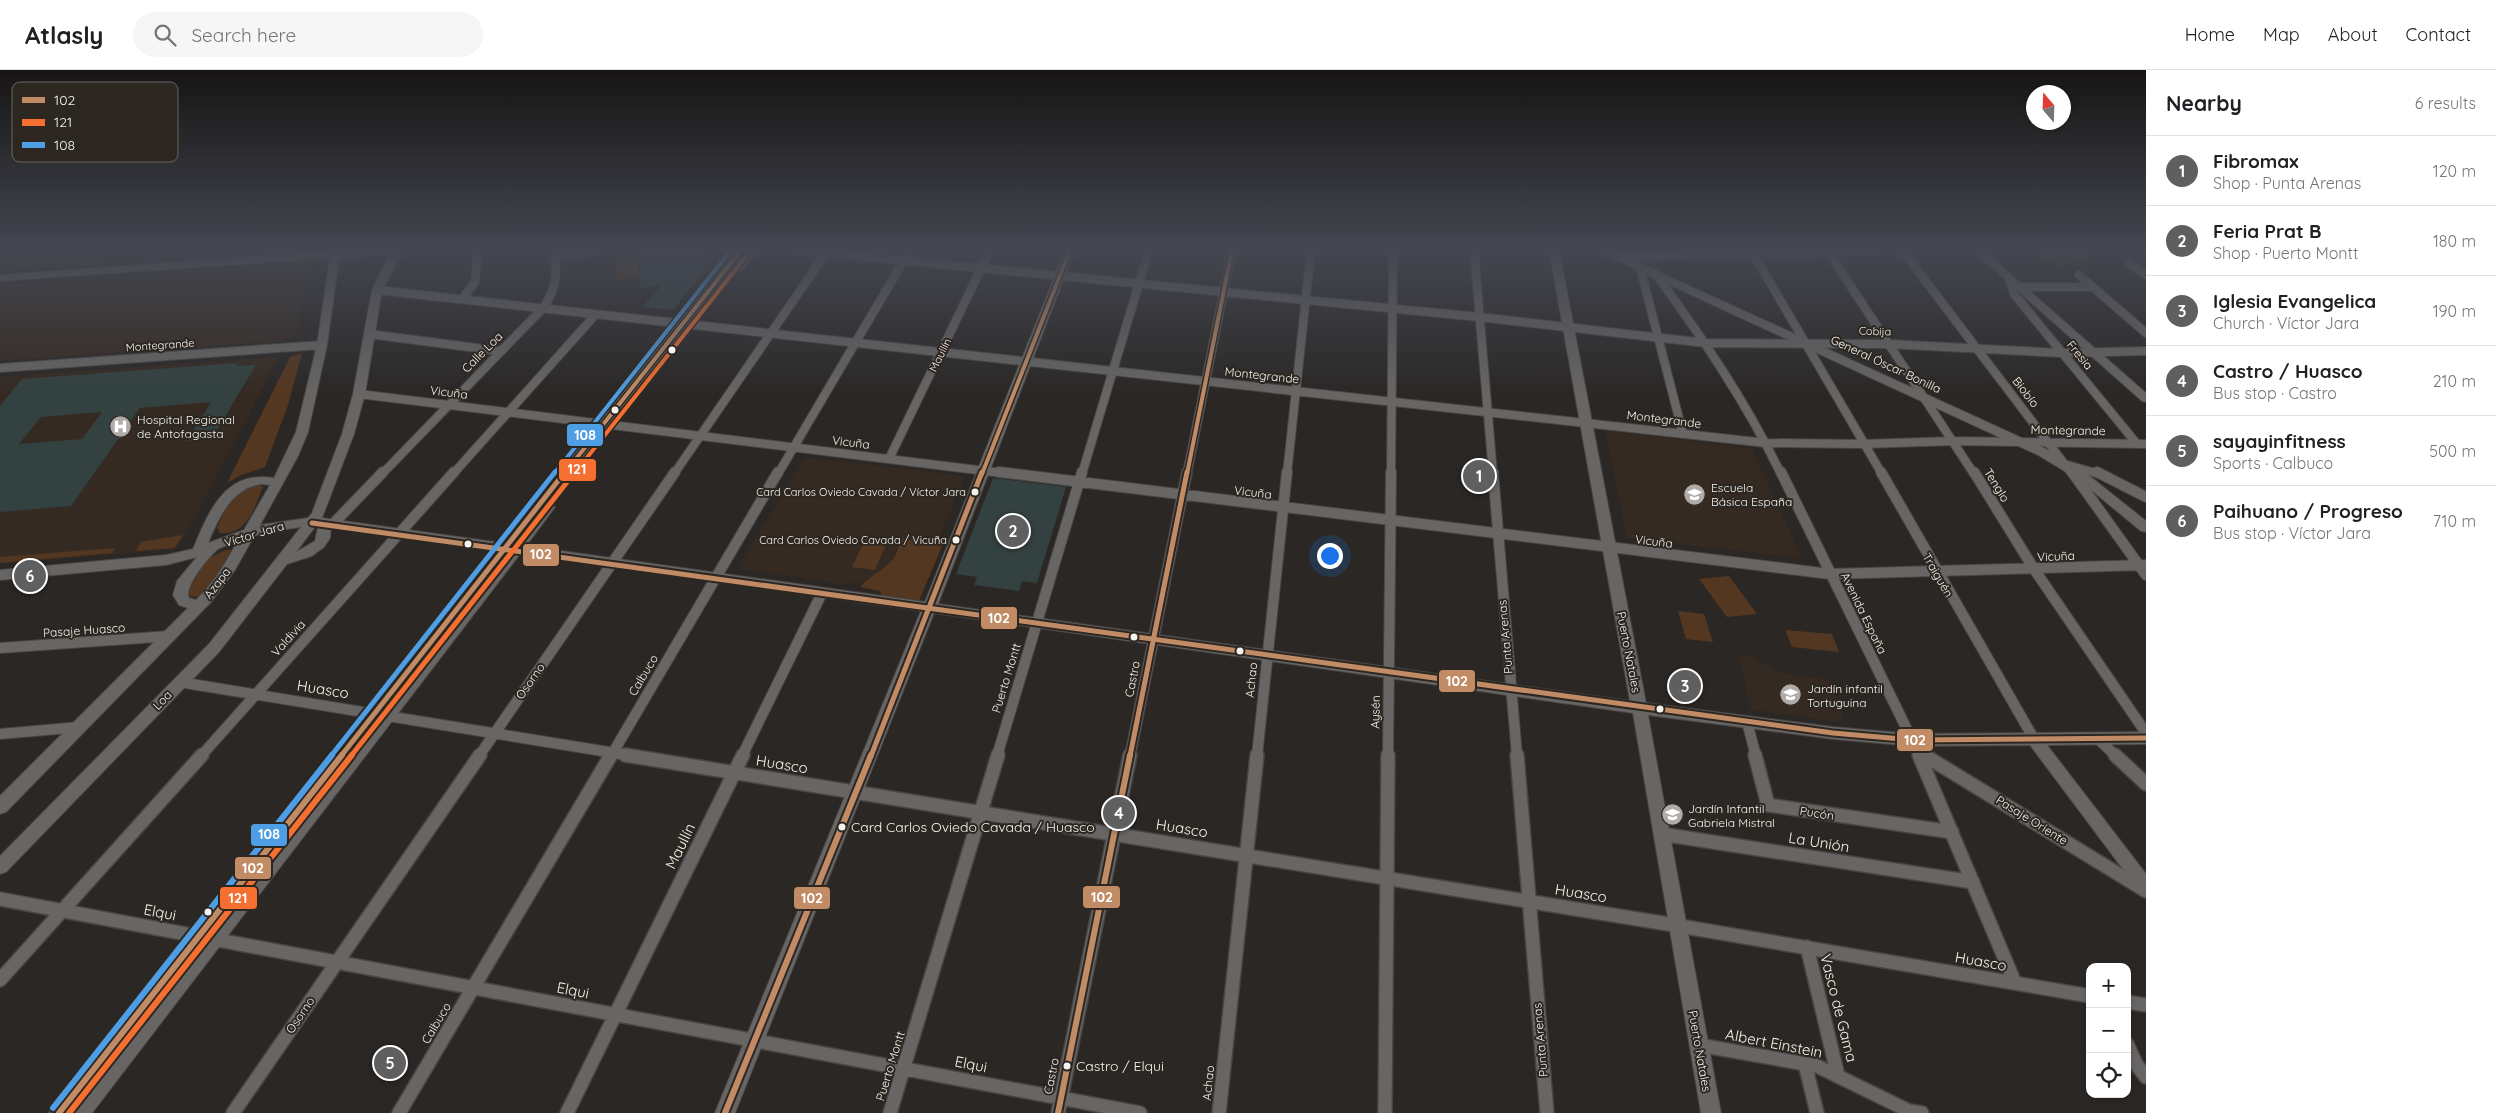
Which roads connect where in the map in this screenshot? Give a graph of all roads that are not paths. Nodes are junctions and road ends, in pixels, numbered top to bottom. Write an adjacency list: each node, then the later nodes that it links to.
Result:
1 (330, 299): 41 (street, Azapa)
2 (375, 299): 35 (street)
3 (468, 299): 27 (street, Montegrande)
4 (550, 299): 27 (street, Calle Loa)
5 (707, 299): 31 (street)
6 (711, 299): 31 (street)
7 (794, 299): 33 (street, Osorno)
8 (881, 299): 37 (street, Calbuco)
9 (967, 299): 45 (street, Maullín)
10 (1050, 299): 48 (street)
11 (1135, 299): 50 (street, Puerto Montt)
12 (1223, 299): 51 (street, Castro)
13 (1285, 299): 26 (street, Cobija)
14 (1393, 299): 28 (street, Aysén)
15 (1478, 299): 30 (street, Punta Arenas)
16 (1563, 299): 32 (street, Puerto Natales)
17 (1648, 299): 36 (street)
18 (1674, 299): 38 (street, Avenida España)
19 (1711, 299): 39 (street, General Óscar Bonilla)
20 (1780, 299): 39 (street, Traiguén)
21 (1859, 299): 40 (street, Tenglo)
22 (1939, 299): 42 (street, Biobío)
23 (2018, 299): 46 (street, Fresia)
24 (2031, 299): 47 (street, Fresia)
25 (2106, 299): 34 (street)
26 (1306, 301): 28 (street, Cobija); 52 (street, Achao)
27 (544, 307): 29 (street, Montegrande); 44 (street, Calle Loa)
28 (1393, 309): 30 (street, Cobija); 56 (street, Aysén)
29 (596, 314): 31 (street, Montegrande); 58 (street, Valdivia)
30 (1479, 317): 32 (street, Cobija); 59 (street, Punta Arenas)
31 (689, 324): 33 (street, Montegrande); 61 (street)
32 (1568, 328): 36 (street, Cobija); 60 (street, Puerto Natales)
33 (771, 333): 37 (street, Montegrande); 63 (street, Osorno)
34 (2146, 333)
35 (369, 334): 44 (street); 53 (street)
36 (1658, 337): 38 (street, Cobija); 62 (street)
37 (855, 342): 45 (street, Montegrande); 71 (street, Calbuco)
38 (1706, 342): 39 (street, Cobija); 67 (street, Avenida España)
39 (1806, 342): 40 (street, Cobija); 55 (street, General Óscar Bonilla); 68 (street, Traiguén)
40 (1889, 344): 42 (street, Cobija); 55 (street, Tenglo)
41 (322, 345): 49 (street, Montegrande); 75 (street, Azapa)
42 (1977, 348): 46 (street, Cobija); 66 (street, Biobío)
43 (2146, 350): 47 (street, Cobija)
44 (500, 351): 57 (street, Calle Loa)
45 (941, 352): 48 (street, Montegrande); 72 (street, Maullín)
46 (2062, 353): 47 (street, Cobija); 69 (street, Fresia)
47 (2091, 353): 54 (street, Fresia)
48 (1026, 361): 50 (street, Montegrande); 74 (street)
49 (0, 368)
50 (1113, 371): 51 (street, Montegrande); 76 (street, Puerto Montt)
51 (1206, 381): 52 (street, Montegrande); 77 (street, Castro)
52 (1296, 391): 56 (street, Montegrande); 79 (street, Achao)
53 (358, 394): 57 (street, Vicuña); 81 (street)
54 (2145, 398)
55 (1926, 399): 64 (street, Tenglo); 65 (street, General Óscar Bonilla)
56 (1392, 401): 59 (street, Montegrande); 80 (street, Aysén)
57 (448, 405): 58 (street, Vicuña); 81 (street, Calle Loa)
58 (506, 412): 61 (street, Vicuña); 83 (street, Valdivia)
59 (1487, 412): 60 (street, Montegrande); 85 (street, Punta Arenas)
60 (1586, 423): 62 (street, Montegrande); 87 (street, Puerto Natales)
61 (607, 424): 63 (street, Vicuña); 88 (street)
62 (1683, 434): 67 (street, Montegrande)
63 (700, 436): 71 (street, Vicuña); 90 (street, Osorno)
64 (1954, 441): 65 (street, Montegrande); 68 (street, Montegrande); 92 (street, Tenglo)
65 (2020, 441): 66 (street, Montegrande); 73 (street, General Óscar Bonilla)
66 (2049, 441): 69 (street, Montegrande); 73 (street, Biobío)
67 (1766, 443): 68 (street, Montegrande); 94 (street, Avenida España)
68 (1863, 444): 93 (street, Traiguén)
69 (2137, 444): 70 (street, Montegrande)
70 (2146, 444)
71 (793, 447): 72 (street, Vicuña); 97 (street, Calbuco)
72 (889, 459): 74 (street, Vicuña)
73 (2064, 464): 78 (street); 82 (street, General Óscar Bonilla); 91 (street, Biobío)
74 (983, 471): 76 (street, Vicuña); 100 (street)
75 (277, 482): 84 (street, Azapa); 89 (street)
76 (1079, 483): 77 (street, Vicuña); 101 (street, Puerto Montt)
77 (1183, 496): 79 (street, Vicuña); 103 (street, Castro)
78 (2146, 497)
79 (1283, 508): 80 (street, Vicuña); 105 (street, Achao)
80 (1391, 521): 85 (street, Vicuña); 106 (street, Aysén)
81 (323, 523): 83 (street, Víctor Jara); 84 (street, Víctor Jara); 107 (street, Loa)
82 (2146, 528)
83 (398, 533): 88 (street, Víctor Jara); 109 (street, Valdivia)
84 (247, 534): 86 (street, Víctor Jara); 99 (street, Azapa)
85 (1497, 534): 87 (street, Vicuña); 108 (street, Punta Arenas)
86 (213, 546): 89 (street, Víctor Jara); 99 (street)
87 (1609, 548): 94 (street, Vicuña); 110 (street, Puerto Natales)
88 (510, 549): 90 (street, Víctor Jara); 111 (street)
89 (198, 552): 95 (street, Víctor Jara)
90 (611, 564): 97 (street, Víctor Jara); 115 (street, Osorno)
91 (2143, 565): 92 (street, Vicuña); 96 (street, Biobío)
92 (2034, 569): 93 (street, Vicuña); 114 (street, Tenglo)
93 (1936, 572): 94 (street, Vicuña); 118 (street, Traiguén)
94 (1830, 574): 120 (street, Avenida España)
95 (0, 575)
96 (2146, 575)
97 (716, 578): 98 (street, Víctor Jara); 121 (street, Calbuco)
98 (822, 593): 100 (street, Víctor Jara); 122 (street, Maullín)
99 (199, 606): 102 (street, Azapa)
100 (929, 608): 101 (street, Víctor Jara); 124 (street)
101 (1037, 623): 103 (street, Víctor Jara); 126 (street, Puerto Montt)
102 (170, 636): 104 (street, Pasaje Huasco); 113 (street, Azapa)
103 (1154, 640): 105 (street, Víctor Jara); 128 (street, Castro)
104 (0, 648)
105 (1268, 656): 106 (street, Víctor Jara); 130 (street, Achao)
106 (1389, 673): 108 (street, Víctor Jara); 132 (street, Aysén)
107 (179, 682): 109 (street, Huasco); 131 (street, Loa)
108 (1510, 690): 110 (street, Víctor Jara); 137 (street, Punta Arenas)
109 (255, 694): 111 (street, Huasco); 138 (street, Valdivia)
110 (1639, 708): 112 (street, Víctor Jara); 129 (street, Puerto Natales)
111 (381, 715): 115 (street, Huasco); 140 (street); 141 (street)
112 (1747, 722): 120 (street, Víctor Jara); 127 (street, Pucón)
113 (80, 728): 116 (street); 125 (street, Azapa)
114 (2146, 732)
115 (494, 733): 121 (street, Huasco); 143 (street, Osorno)
116 (0, 734)
117 (2146, 738): 119 (street, Víctor Jara)
118 (2034, 739): 119 (street, Víctor Jara); 120 (street, Víctor Jara); 134 (street, Traiguén)
119 (2098, 739): 123 (street)
120 (1915, 745): 127 (street, Avenida España); 135 (street, Pasaje Oriente)
121 (612, 752): 122 (street, Huasco); 146 (street, Calbuco)
122 (734, 772): 124 (street, Huasco); 150 (street, Maullín)
123 (2146, 784)
124 (856, 792): 126 (street, Huasco); 151 (street)
125 (0, 807)
126 (980, 812): 128 (street, Huasco); 155 (street, Puerto Montt)
127 (1952, 832): 133 (street, Avenida España)
128 (1114, 834): 130 (street, Huasco); 158 (street, Castro)
129 (1661, 834): 133 (street, La Unión); 139 (street, Puerto Natales)
130 (1246, 856): 132 (street, Huasco); 169 (street, Achao)
131 (0, 867)
132 (1387, 878): 137 (street, Huasco); 170 (street, Aysén)
133 (1973, 882): 145 (street, Avenida España)
134 (2146, 887)
135 (2146, 891)
136 (0, 898): 138 (street, Elqui)
137 (1528, 901): 139 (street, Huasco); 171 (street, Punta Arenas)
138 (62, 910): 140 (street, Elqui); 144 (street, Valdivia)
139 (1677, 926): 142 (street, Huasco); 152 (street, Puerto Natales)
140 (199, 936): 141 (street, Elqui); 160 (street)
141 (216, 939): 143 (street, Elqui); 161 (street)
142 (1807, 947): 145 (street, Huasco); 156 (street, Vasco de Gama)
143 (337, 962): 146 (street, Elqui); 162 (street, Osorno)
144 (0, 980)
145 (2015, 983): 147 (street, Huasco)
146 (474, 987): 150 (street, Elqui); 163 (street, Calbuco)
147 (2086, 995)
148 (2131, 1003): 149 (street)
149 (2146, 1005)
150 (616, 1014): 151 (street, Elqui); 164 (street, Maullín)
151 (753, 1040): 155 (street, Elqui); 165 (street)
152 (1699, 1045): 154 (street, Albert Einstein); 172 (street, Puerto Natales)
153 (2131, 1053): 157 (street)
154 (1805, 1064): 156 (street, Albert Einstein); 173 (street)
155 (904, 1068): 158 (street, Elqui); 166 (street, Puerto Montt)
156 (1838, 1076): 159 (street, Albert Einstein)
157 (2146, 1077)
158 (1061, 1098): 167 (street, Castro); 168 (street, Elqui)
159 (1914, 1112)
160 (59, 1113)
161 (80, 1113)
162 (233, 1113)
163 (399, 1113)
164 (567, 1113)
165 (725, 1113)
166 (890, 1113)
167 (1058, 1113)
168 (1140, 1113)
169 (1218, 1113)
170 (1385, 1113)
171 (1547, 1113)
172 (1711, 1113)
173 (1817, 1113)

